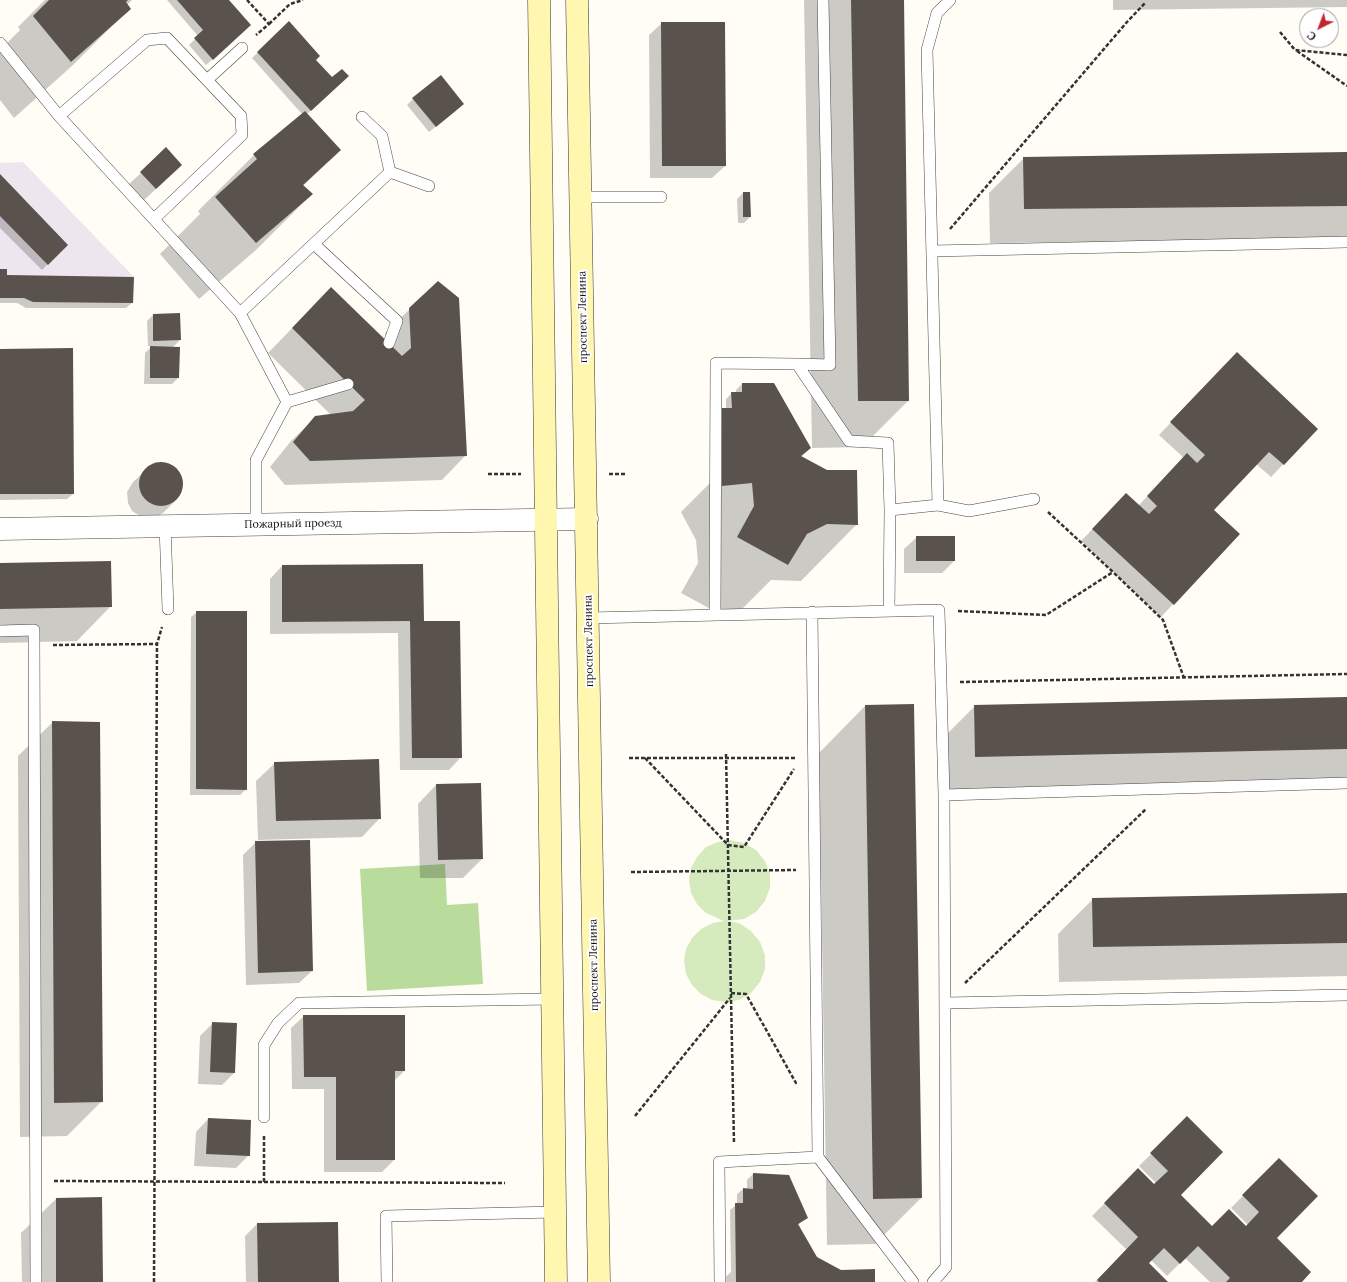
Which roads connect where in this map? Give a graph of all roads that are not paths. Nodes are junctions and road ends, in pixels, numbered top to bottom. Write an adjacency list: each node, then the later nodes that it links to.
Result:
1 (539, 0): 27 (main road)
2 (577, 0): 13 (main road, проспект Ленина)
3 (823, 0): 20 (lane)
4 (950, 0): 17 (lane)
5 (0, 43): 8 (lane)
6 (242, 48): 7 (lane)
7 (207, 80): 8 (lane); 14 (lane)
8 (59, 116): 14 (lane)
9 (362, 116): 10 (lane)
10 (390, 172): 11 (lane); 16 (lane)
11 (429, 186)
12 (661, 197): 13 (lane)
13 (581, 198): 26 (main road, проспект Ленина)
14 (154, 219): 18 (lane)
15 (1347, 242): 17 (lane)
16 (314, 244): 18 (lane); 19 (lane)
17 (932, 251): 24 (lane)
18 (240, 314): 22 (lane)
19 (389, 343)
20 (797, 364): 25 (lane); 34 (lane)
21 (348, 384): 22 (lane)
22 (287, 402): 28 (lane)
23 (1034, 499): 24 (lane)
24 (938, 505): 25 (lane)
25 (890, 510): 32 (lane)
26 (587, 519): 27 (street, Пожарный проезд); 35 (main road, проспект Ленина)
27 (545, 520): 28 (street, Пожарный проезд); 40 (main road)
28 (256, 525): 29 (street, Пожарный проезд)
29 (165, 526): 30 (street, Пожарный проезд); 31 (lane)
30 (0, 529)
31 (168, 609)
32 (889, 611): 33 (lane); 38 (lane)
33 (812, 612): 34 (lane); 43 (lane)
34 (715, 614): 35 (lane)
35 (588, 618): 48 (main road, проспект Ленина)
36 (0, 631): 45 (lane)
37 (1347, 783): 38 (lane)
38 (944, 795): 41 (lane)
39 (1347, 995): 41 (lane)
40 (552, 999): 42 (lane); 44 (main road)
41 (945, 1003): 51 (lane)
42 (264, 1117)
43 (818, 1157): 49 (lane); 50 (lane)
44 (555, 1212): 46 (lane); 47 (main road)
45 (36, 1282)
46 (387, 1282)
47 (556, 1282)
48 (599, 1282)
49 (720, 1282)
50 (913, 1282)
51 (933, 1282)

